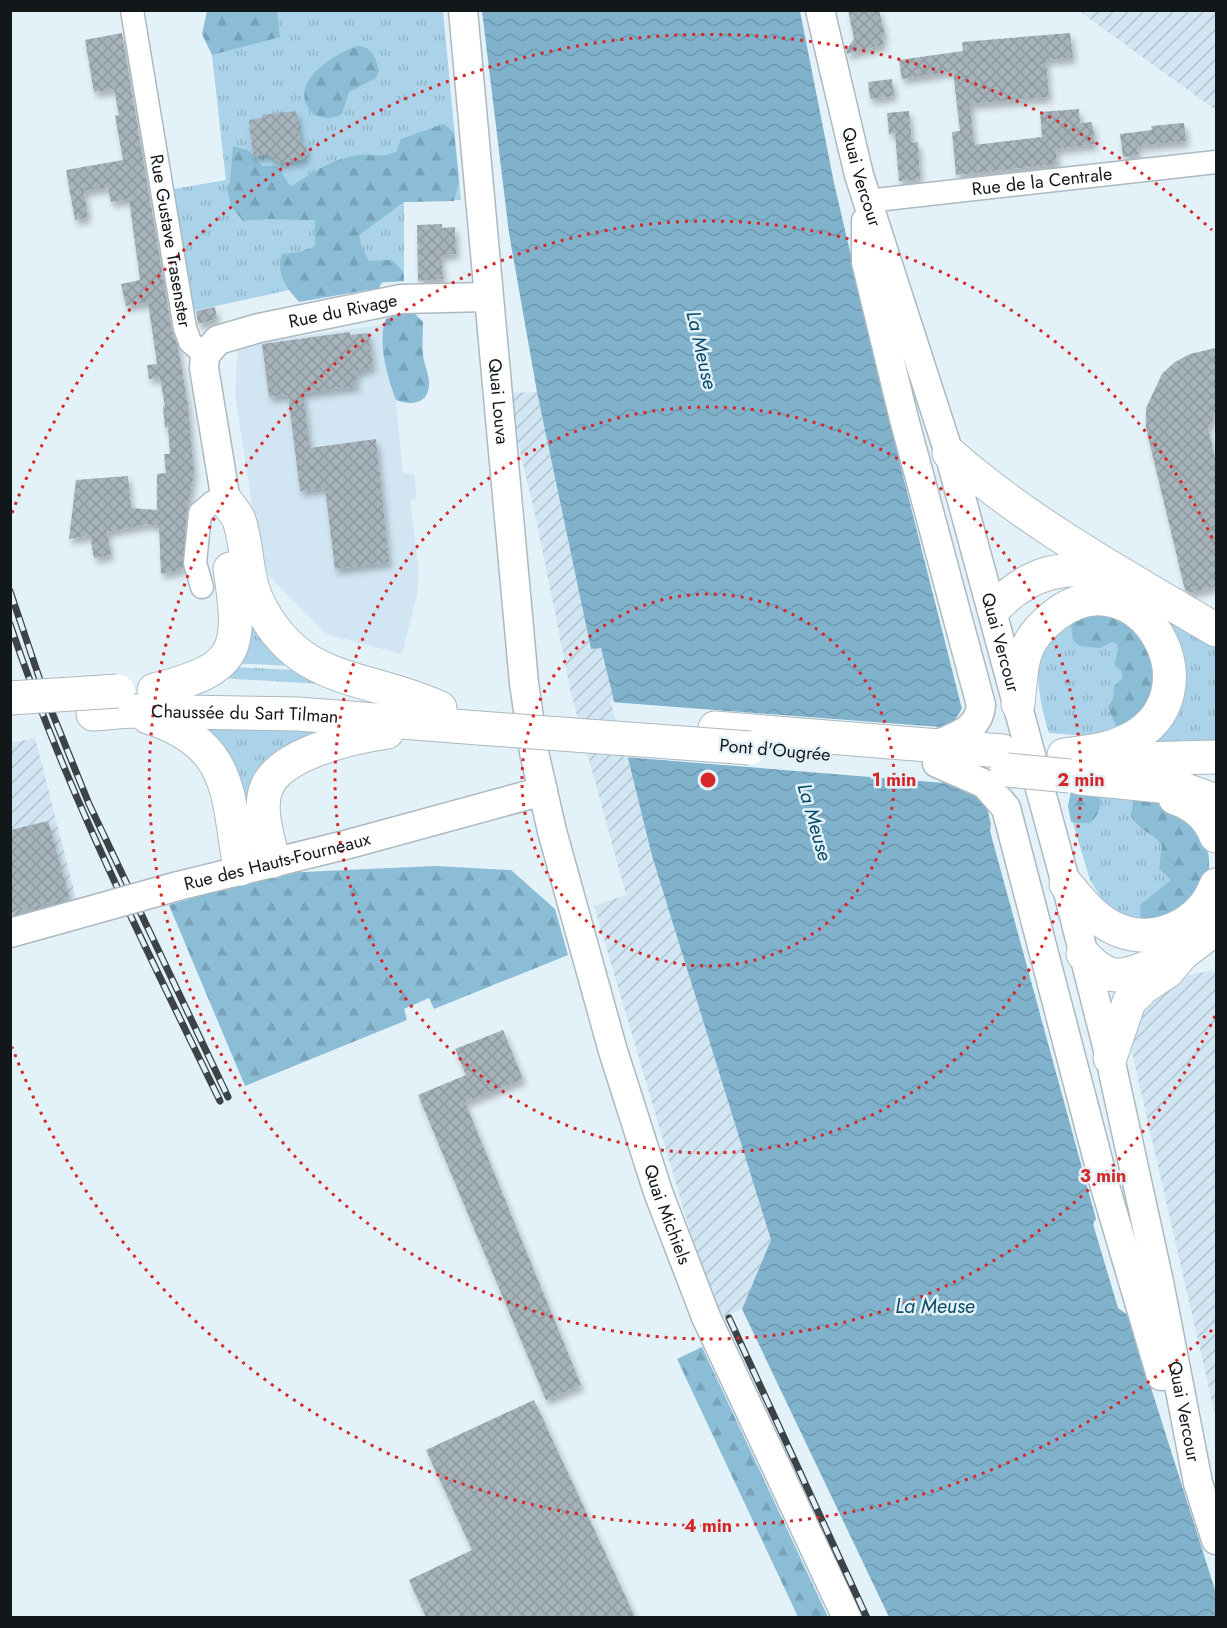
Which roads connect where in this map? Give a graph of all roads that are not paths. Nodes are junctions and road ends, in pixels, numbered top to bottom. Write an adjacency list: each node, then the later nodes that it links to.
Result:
1 (132, 10): 7 (street, Rue Gustave Trasenster)
2 (462, 10): 6 (main road, Quai Louva)
3 (820, 10): 5 (main road, Quai Vercour)
4 (1216, 162): 5 (street, Rue de la Centrale)
5 (867, 201): 8 (main road, Quai Vercour); 21 (main road)
6 (487, 297): 7 (main road, Rue du Rivage); 24 (main road, Quai Louva)
7 (206, 355): 9 (main road)
8 (950, 453): 10 (highway); 12 (main road, Quai Vercour)
9 (226, 501): 11 (street); 14 (highway); 18 (highway)
10 (1116, 571): 12 (highway); 13 (highway)
11 (202, 587)
12 (994, 609): 16 (main road, Quai Vercour)
13 (1216, 630)
14 (154, 690): 17 (highway, Chaussée du Sart Tilman); 18 (highway, Chaussée du Sart Tilman)
15 (10, 698): 17 (highway, Chaussée du Sart Tilman, bridge)
16 (1018, 704): 23 (highway); 29 (main road, Quai Vercour)
17 (111, 705): 18 (highway, Chaussée du Sart Tilman); 20 (highway, Chaussée du Sart Tilman); 28 (highway)
18 (441, 716): 19 (highway, Chaussée du Sart Tilman); 27 (highway)
19 (478, 720): 21 (highway, Pont d'Ougrée, bridge)
20 (10, 721)
21 (935, 755): 23 (highway, Pont d'Ougrée); 36 (main road)
22 (1216, 757): 23 (highway)
23 (1078, 770): 25 (highway); 26 (highway)
24 (543, 791): 27 (main road, Rue des Hauts-Fourneaux); 38 (main road, Quai Michiels)
25 (1216, 801)
26 (1216, 836)
27 (273, 861): 28 (main road, Rue des Hauts-Fourneaux)
28 (240, 869): 32 (main road, Rue des Hauts-Fourneaux, bridge)
29 (1066, 884): 30 (highway); 33 (main road, Quai Vercour)
30 (1216, 885)
31 (1216, 928): 34 (highway)
32 (10, 933)
33 (1083, 954): 34 (highway); 35 (main road, Quai Vercour)
34 (1182, 954): 35 (highway)
35 (1110, 1058): 36 (main road, Quai Vercour)
36 (1207, 1479): 37 (main road, Quai Vercour)
37 (1216, 1540)
38 (847, 1617)

